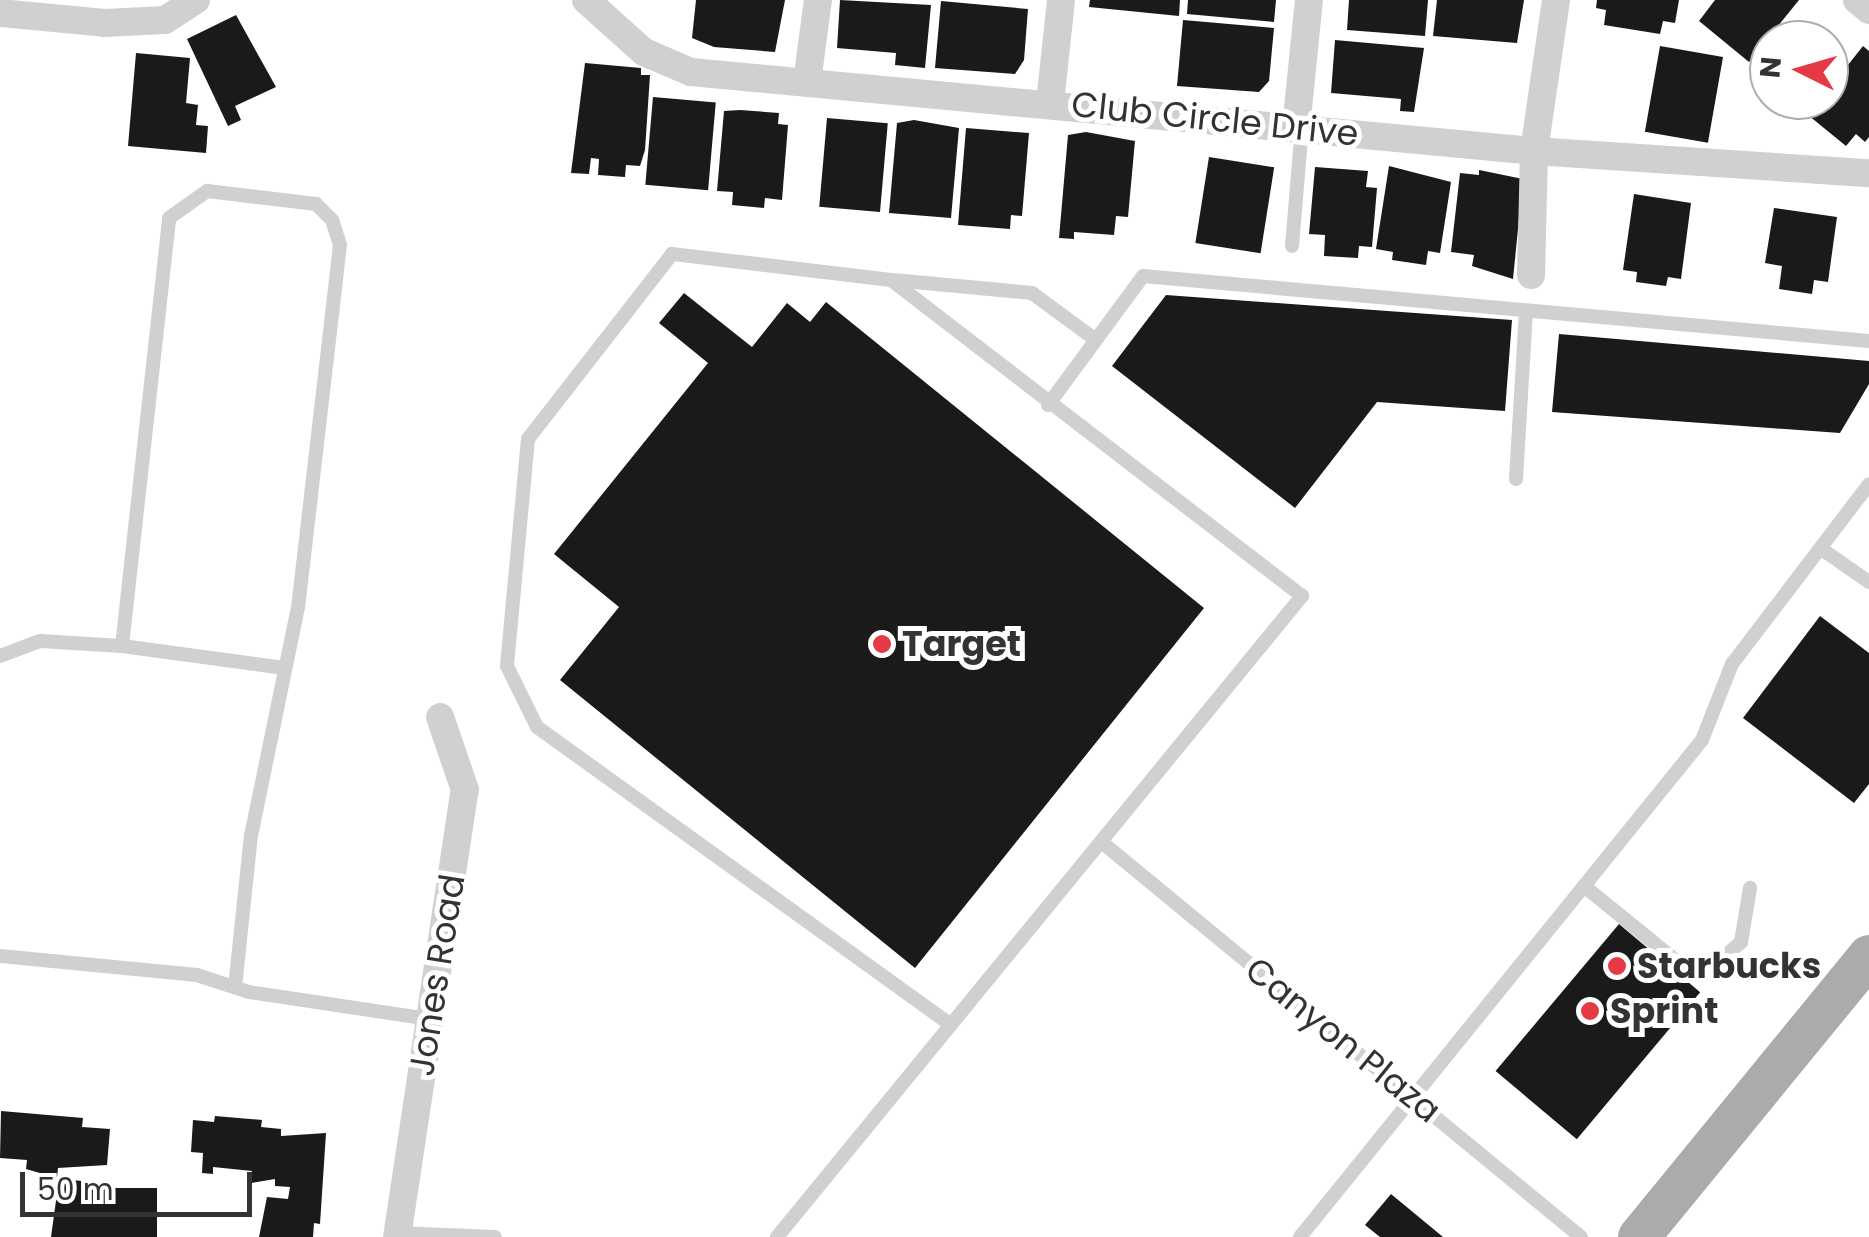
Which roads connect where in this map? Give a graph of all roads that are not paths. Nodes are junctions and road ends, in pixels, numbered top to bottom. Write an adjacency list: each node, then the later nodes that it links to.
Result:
1 (196, 0): 9 (street)
2 (586, 0): 10 (street, Club Circle Drive)
3 (818, 0): 10 (street)
4 (1061, 0): 11 (street)
5 (1309, 0): 12 (street)
6 (1556, 0): 13 (street)
7 (1856, 0): 8 (street)
8 (1869, 10)
9 (0, 13)
10 (807, 82): 11 (street, Club Circle Drive)
11 (1050, 103): 12 (street, Club Circle Drive)
12 (1299, 128): 13 (street, Club Circle Drive); 15 (lane)
13 (1534, 150): 14 (street, Club Circle Drive); 16 (street)
14 (1869, 173)
15 (1292, 246)
16 (1531, 274)
17 (891, 280): 19 (lane); 21 (lane); 37 (lane)
18 (1526, 311): 19 (lane); 20 (lane); 22 (lane)
19 (1096, 340): 21 (lane)
20 (1869, 341)
21 (1048, 405): 30 (lane)
22 (1516, 479)
23 (1869, 484): 24 (lane)
24 (1824, 550): 25 (lane); 31 (lane)
25 (1869, 582)
26 (122, 646): 27 (lane); 28 (lane); 28 (lane)
27 (0, 656)
28 (285, 668): 35 (lane)
29 (440, 717): 36 (street, Jones Road)
30 (1104, 844): 37 (lane); 38 (lane, Canyon Plaza)
31 (1584, 886): 32 (lane); 38 (lane)
32 (1750, 888)
33 (0, 956): 35 (lane)
34 (1868, 959): 45 (main road)
35 (235, 988): 36 (lane)
36 (430, 1019): 40 (street, Jones Road)
37 (947, 1022): 39 (lane)
38 (1412, 1096): 43 (lane); 44 (lane, Canyon Plaza)
39 (781, 1232): 42 (lane)
40 (397, 1235): 41 (lane)
41 (495, 1237)
42 (798, 1237)
43 (1300, 1237)
44 (1581, 1237)
45 (1639, 1237)

